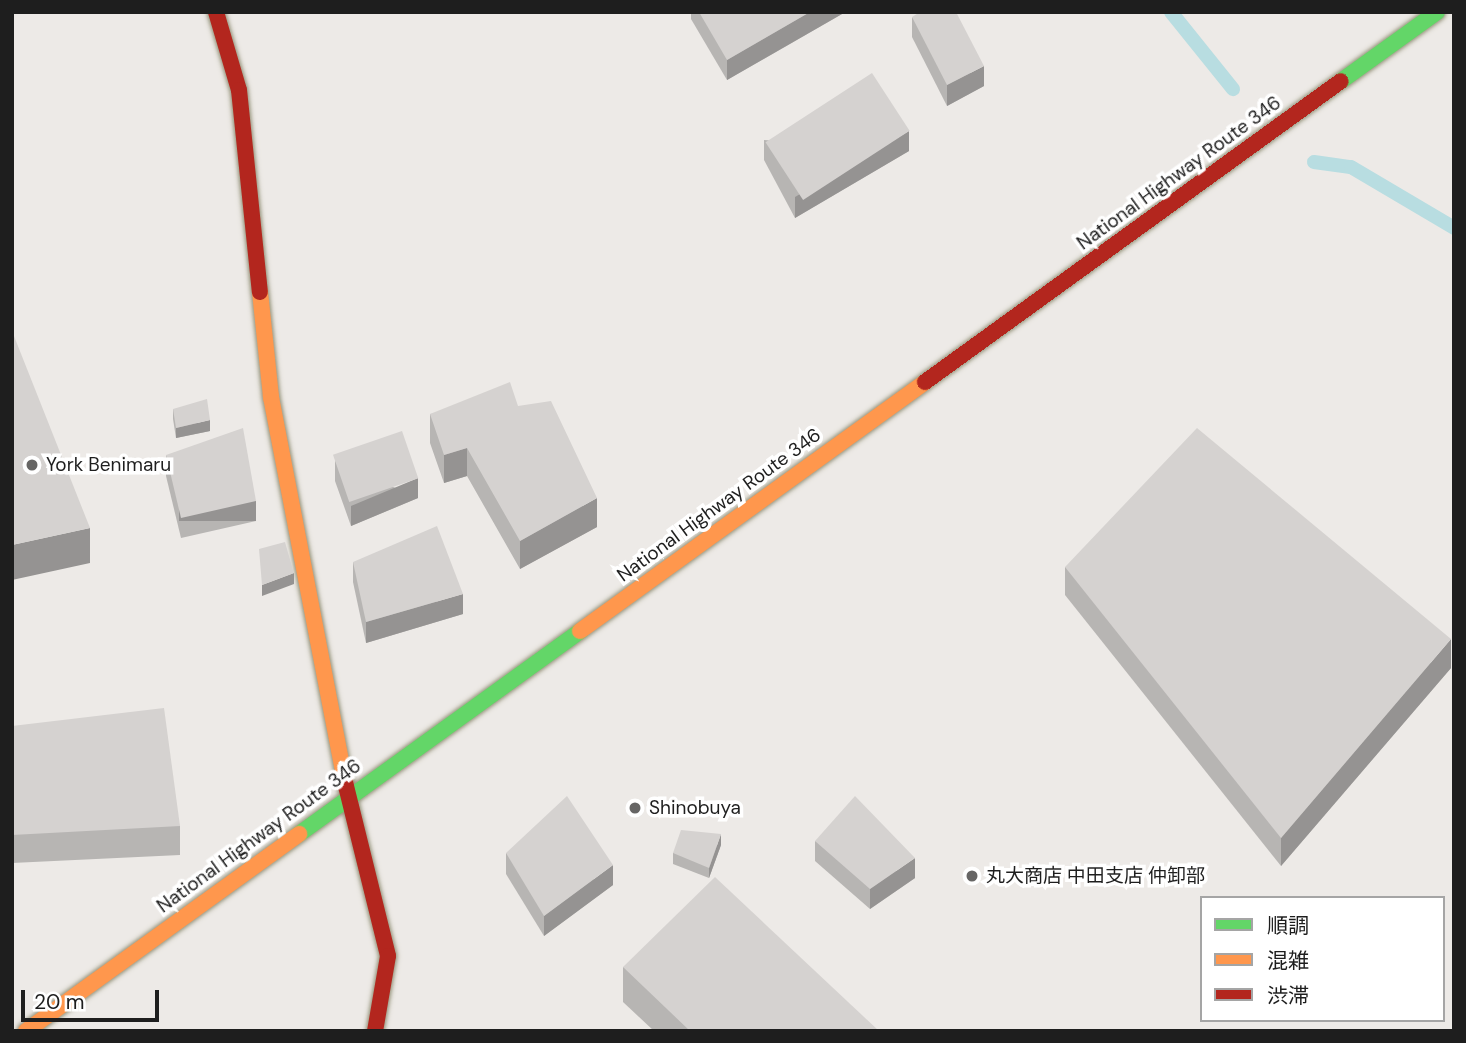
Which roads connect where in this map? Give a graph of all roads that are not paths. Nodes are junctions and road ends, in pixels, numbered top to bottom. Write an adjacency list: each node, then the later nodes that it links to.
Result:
1 (216, 12): 3 (main road)
2 (1437, 12): 3 (main road, National Highway Route 346)
3 (348, 798): 4 (main road, National Highway Route 346); 5 (main road)
4 (26, 1031)
5 (375, 1031)

